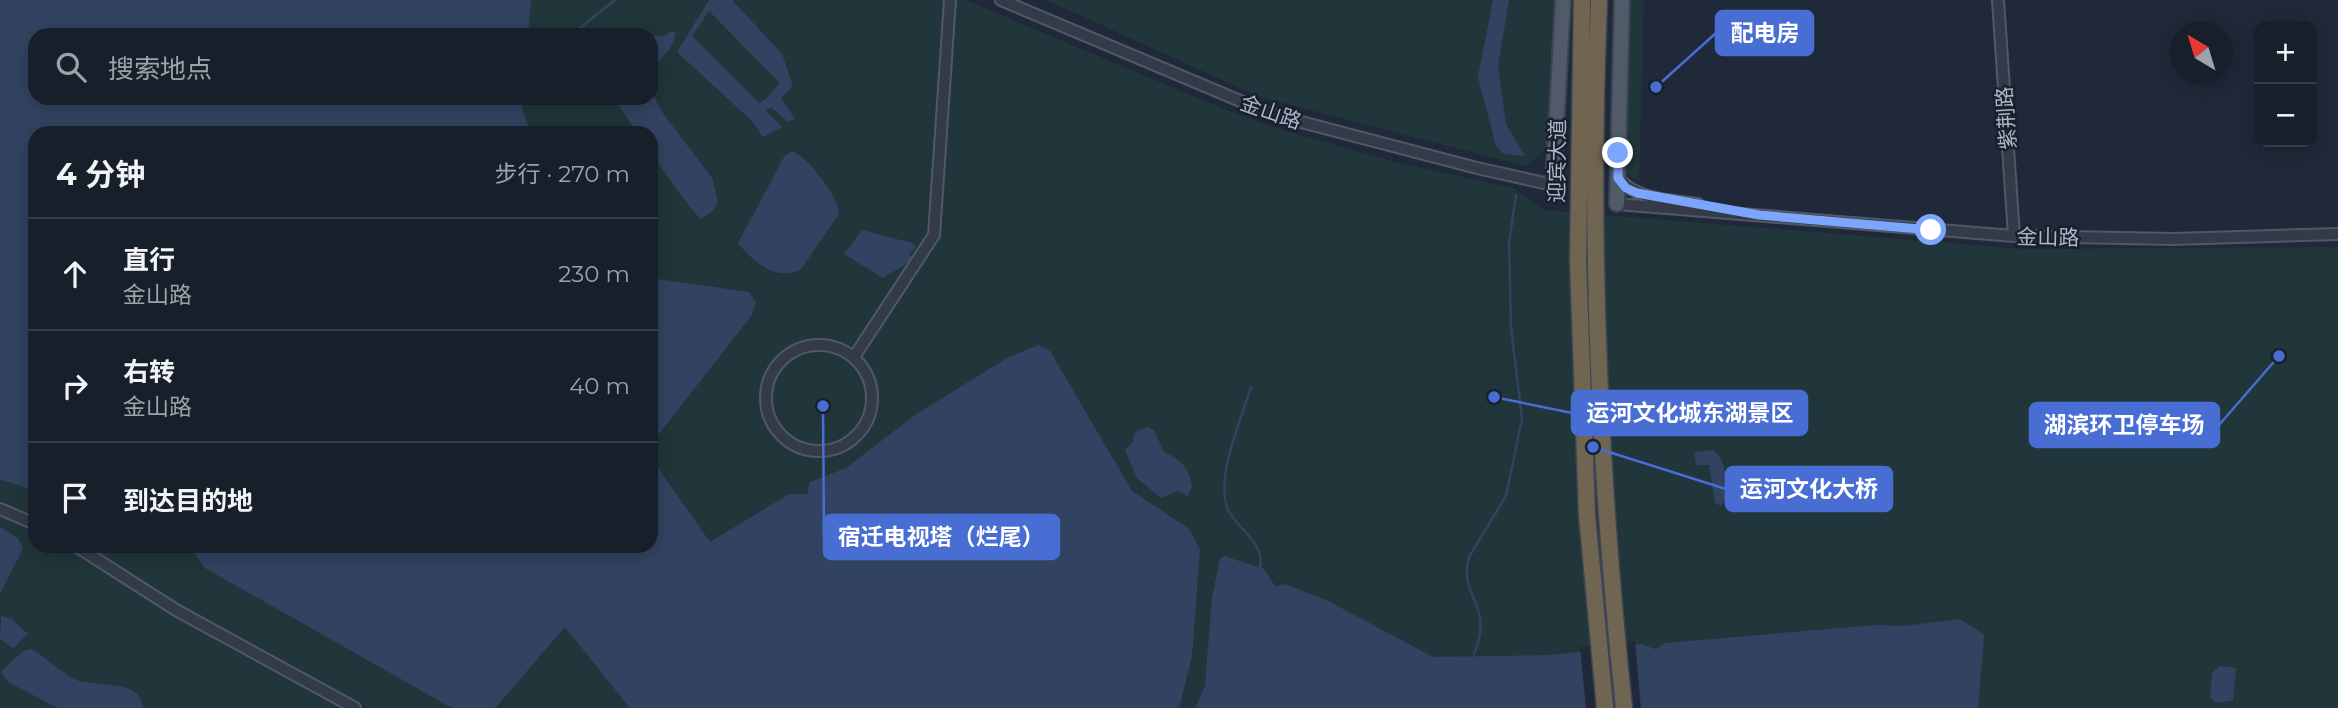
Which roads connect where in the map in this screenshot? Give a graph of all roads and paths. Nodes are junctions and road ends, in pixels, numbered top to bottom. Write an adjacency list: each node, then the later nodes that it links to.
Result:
1 (950, 0): 18 (street)
2 (1001, 0): 11 (street, 金山路)
3 (1563, 0): 11 (main road)
4 (1572, 0): 17 (highway)
5 (1582, 0): 17 (highway, 迎宾大道)
6 (1599, 0): 16 (highway, 迎宾大道)
7 (1610, 0): 16 (highway)
8 (1622, 0): 10 (main road)
9 (1998, 0): 15 (street, 紫荆路)
10 (1618, 178): 12 (main road); 13 (street, 金山路)
11 (1553, 185)
12 (1617, 204): 13 (street, 金山路)
13 (1759, 215): 15 (street, 金山路)
14 (2338, 234): 15 (street, 金山路)
15 (2014, 236)
16 (1596, 249): 24 (highway, 迎宾大道)
17 (1578, 261): 23 (highway, 迎宾大道)
18 (854, 357): 18 (street)
19 (0, 509): 20 (street)
20 (28, 521)
21 (87, 553): 22 (street)
22 (355, 708)
23 (1605, 708)
24 (1624, 708)

